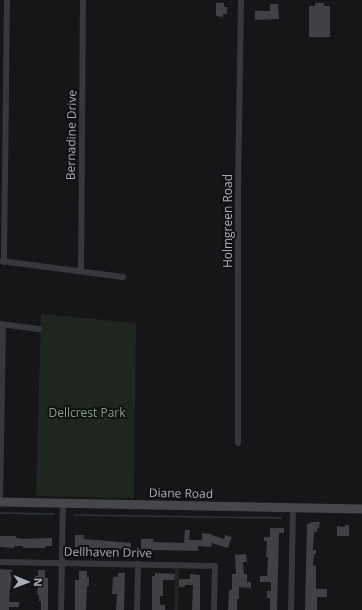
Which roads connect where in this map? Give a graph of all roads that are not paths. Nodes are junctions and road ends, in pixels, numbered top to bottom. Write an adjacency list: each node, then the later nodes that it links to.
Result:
1 (7, 0): 4 (street)
2 (83, 0): 5 (street, Bernadine Drive)
3 (241, 0): 9 (street, Holmgreen Road)
4 (2, 261): 5 (street)
5 (80, 271): 6 (street)
6 (123, 276)
7 (2, 324): 8 (street); 10 (street)
8 (39, 329)
9 (238, 443)
10 (0, 502): 11 (street, Diane Road)
11 (63, 502): 12 (street, Diane Road); 15 (street)
12 (293, 507): 13 (street, Diane Road); 20 (street)
13 (362, 509)
14 (0, 562): 15 (street, Dellhaven Drive)
15 (62, 562): 16 (street, Dellhaven Drive); 17 (street)
16 (138, 564): 18 (street); 19 (street, Dellhaven Drive)
17 (61, 610)
18 (137, 610)
19 (214, 610)
20 (291, 610)

